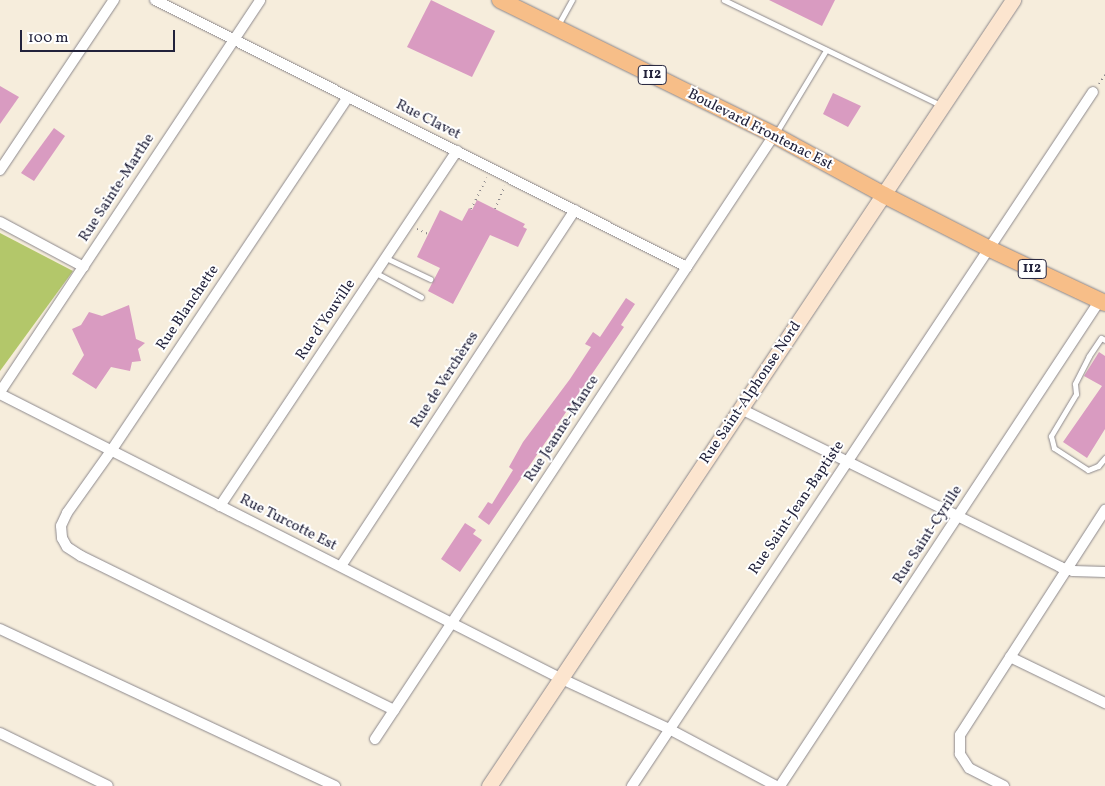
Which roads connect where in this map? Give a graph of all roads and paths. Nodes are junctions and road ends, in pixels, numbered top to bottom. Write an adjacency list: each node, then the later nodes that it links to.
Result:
1 (114, 0): 17 (street)
2 (155, 0): 9 (street, Rue Clavet)
3 (260, 0): 9 (street, Rue Sainte-Marthe)
4 (500, 0): 8 (main road, Boulevard Frontenac Est / 112)
5 (572, 0): 8 (lane)
6 (724, 0): 10 (lane)
7 (1013, 0): 13 (main road, Rue Saint-Alphonse Nord)
8 (556, 28): 14 (main road, Boulevard Frontenac Est / 112)
9 (235, 40): 12 (street, Rue Clavet); 28 (street, Rue Sainte-Marthe)
10 (826, 50): 13 (lane); 14 (lane)
11 (1093, 92): 26 (street, Rue Saint-Jean-Baptiste)
12 (348, 97): 15 (street, Rue Clavet); 37 (street, Rue Blanchette)
13 (942, 107): 19 (main road, Rue Saint-Alphonse Nord)
14 (774, 136): 19 (main road, Boulevard Frontenac Est / 112); 29 (street, Rue Jeanne-Mance)
15 (457, 151): 16 (street, Rue Clavet); 24 (street, Rue d'Youville)
16 (492, 169): 18 (street, Rue Clavet); 20 (path)
17 (0, 170)
18 (509, 178): 21 (path); 22 (street, Rue Clavet)
19 (884, 195): 26 (main road, 112); 36 (main road, Rue Saint-Alphonse Nord)
20 (471, 209)
21 (495, 209)
22 (575, 210): 29 (street, Rue Clavet); 43 (street, Rue de Verchères)
23 (0, 222): 28 (street)
24 (408, 224): 25 (path); 27 (street, Rue d'Youville)
25 (428, 234)
26 (990, 249): 33 (main road, 112); 39 (street, Rue Saint-Jean-Baptiste)
27 (386, 258): 30 (street, Rue d'Youville); 31 (lane)
28 (84, 267): 35 (street, Rue Sainte-Marthe)
29 (687, 267): 46 (street, Rue Jeanne-Mance)
30 (376, 273): 32 (lane); 40 (street, Rue d'Youville)
31 (430, 280)
32 (421, 297)
33 (1102, 302): 42 (street, Rue Saint-Cyrille)
34 (1105, 340): 38 (lane)
35 (0, 393): 37 (street, Rue Turcotte Est)
36 (741, 409): 39 (street); 49 (main road, Rue Saint-Alphonse Nord)
37 (110, 451): 40 (street, Rue Turcotte Est); 51 (street, Rue Blanchette)
38 (1105, 458)
39 (847, 460): 42 (street); 52 (street, Rue Saint-Jean-Baptiste)
40 (220, 506): 43 (street, Rue Turcotte Est)
41 (1105, 510): 44 (street)
42 (959, 516): 44 (street); 60 (street, Rue Saint-Cyrille)
43 (341, 566): 46 (street, Rue Turcotte Est)
44 (1067, 570): 45 (street); 48 (street)
45 (1105, 572)
46 (452, 622): 49 (street, Rue Turcotte Est); 51 (street, Rue Jeanne-Mance)
47 (0, 628): 56 (street)
48 (1010, 658): 50 (street); 61 (street)
49 (562, 679): 52 (street, Rue Turcotte Est); 57 (main road, Rue Saint-Alphonse Nord)
50 (1105, 703)
51 (394, 710): 54 (street, Rue Jeanne-Mance)
52 (670, 729): 58 (street, Rue Saint-Jean-Baptiste); 59 (street, Rue Turcotte Est)
53 (0, 733): 55 (street)
54 (375, 739)
55 (108, 786)
56 (335, 786)
57 (489, 786)
58 (632, 786)
59 (776, 786)
60 (780, 786)
61 (1004, 786)

